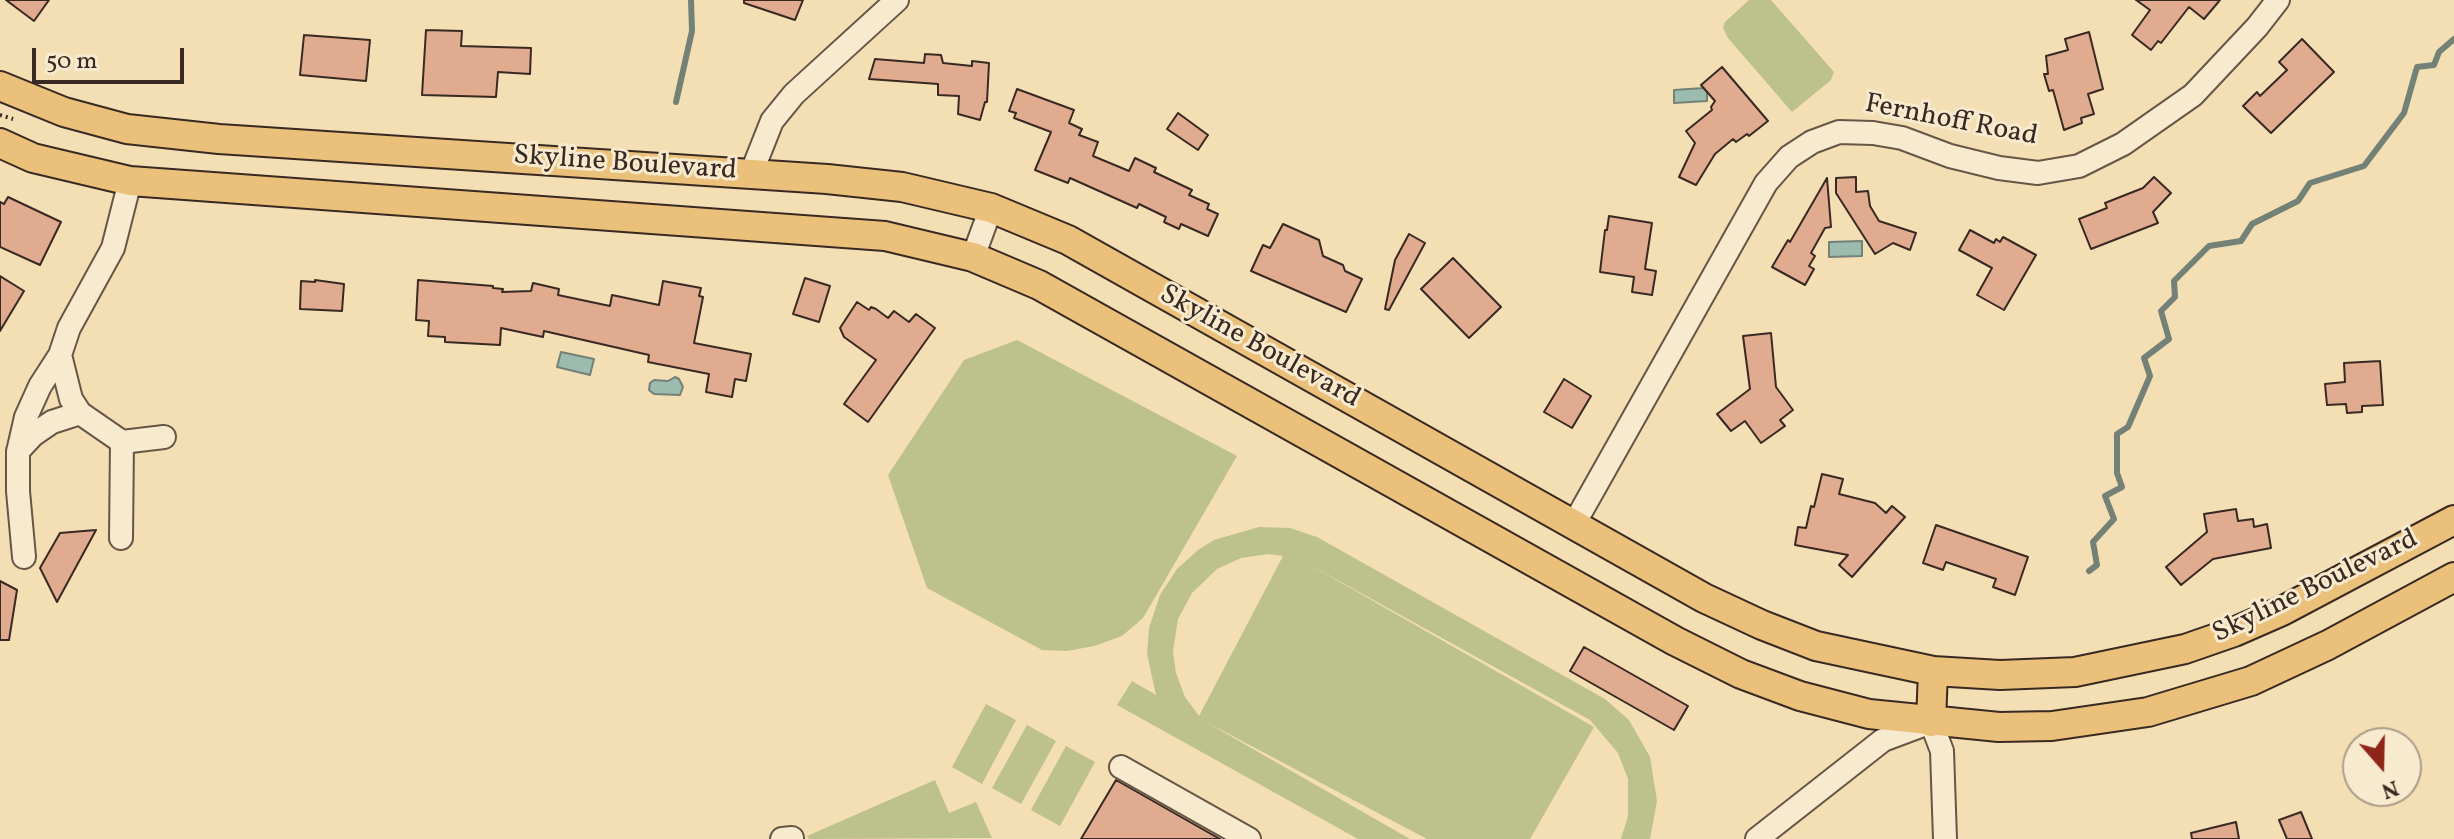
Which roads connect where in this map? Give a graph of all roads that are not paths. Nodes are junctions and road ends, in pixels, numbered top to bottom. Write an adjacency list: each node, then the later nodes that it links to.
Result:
1 (897, 0): 5 (street)
2 (2278, 0): 15 (street, Fernhoff Road)
3 (0, 86): 5 (main road, Skyline Boulevard)
4 (0, 143): 6 (main road, Skyline Boulevard)
5 (751, 174): 7 (main road, Skyline Boulevard)
6 (130, 181): 8 (main road, Skyline Boulevard); 9 (street)
7 (991, 208): 8 (street); 15 (main road, Skyline Boulevard)
8 (973, 257): 20 (main road, Skyline Boulevard)
9 (60, 355): 10 (street); 13 (street)
10 (80, 413): 12 (street); 13 (street)
11 (164, 437): 12 (street)
12 (122, 442): 16 (street)
13 (18, 452): 17 (street)
14 (2454, 520): 19 (main road, Skyline Boulevard)
15 (1574, 524): 19 (main road, Skyline Boulevard)
16 (121, 538)
17 (24, 557)
18 (2454, 577): 20 (main road, Skyline Boulevard)
19 (1933, 671): 20 (main road)
20 (1931, 722): 25 (street); 26 (street)
21 (1121, 767): 24 (street)
22 (792, 838): 23 (street)
23 (782, 839)
24 (1249, 839)
25 (1757, 839)
26 (1945, 839)

